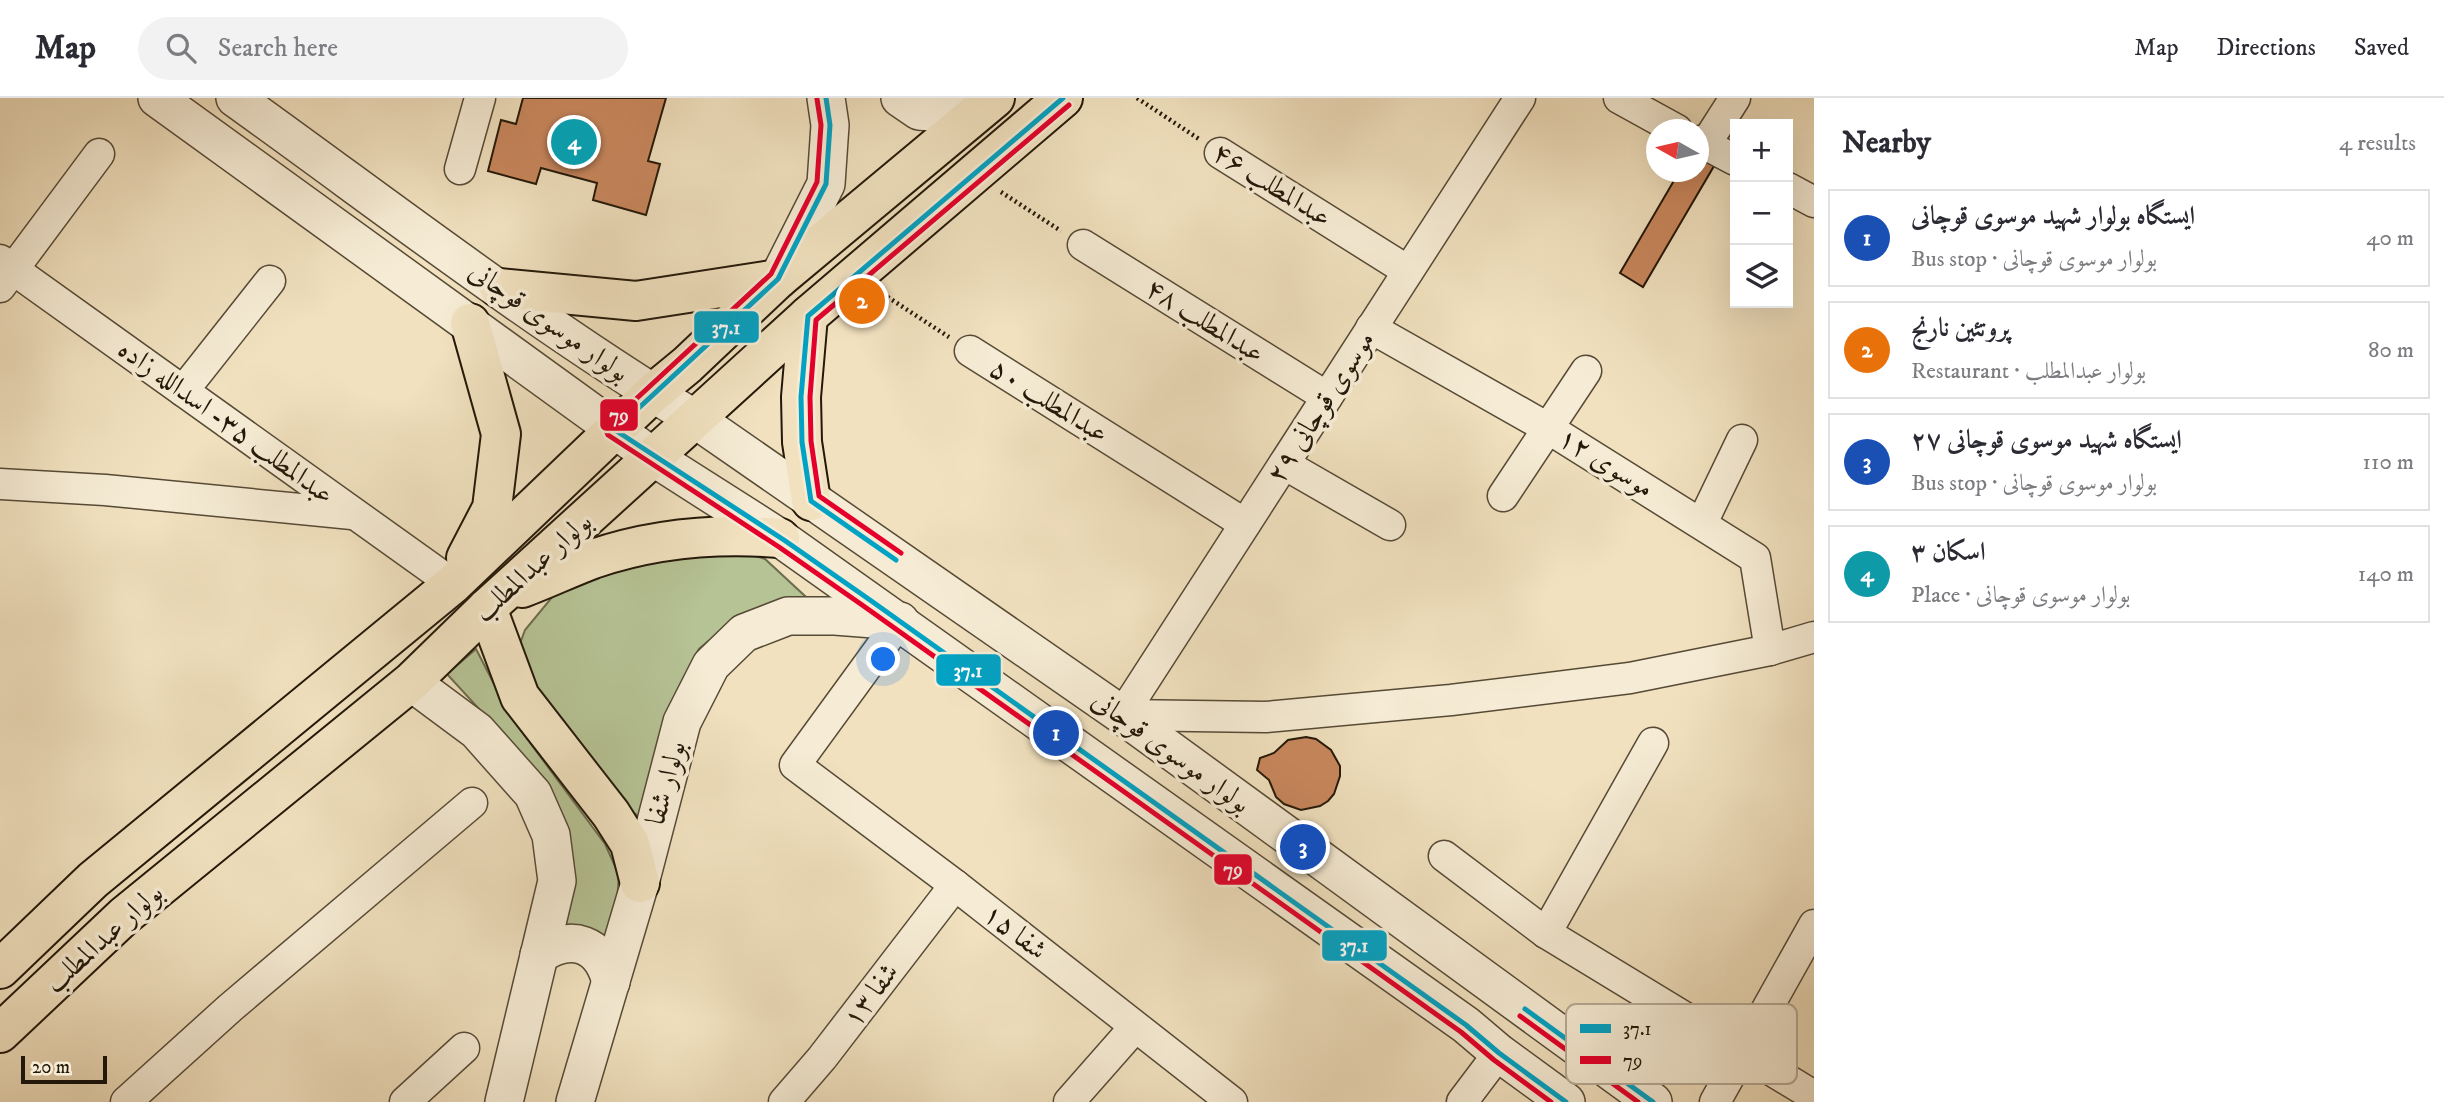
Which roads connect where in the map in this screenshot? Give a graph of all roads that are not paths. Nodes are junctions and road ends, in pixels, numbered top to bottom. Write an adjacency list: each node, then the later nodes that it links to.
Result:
1 (157, 98): 19 (street, بولوار موسوی قوچانی)
2 (235, 98): 14 (street, بولوار موسوی قوچانی)
3 (480, 98): 18 (street)
4 (826, 98): 25 (street)
5 (900, 98): 6 (street)
6 (995, 98): 25 (main road, بولوار عبدالمطلب)
7 (1063, 98): 28 (main road, بولوار عبدالمطلب)
8 (1520, 98): 23 (street, موسوی قوچانی ۲۹)
9 (1619, 98): 11 (street)
10 (1735, 98): 12 (street)
11 (1657, 119)
12 (1709, 133)
13 (1709, 147): 17 (street)
14 (310, 152): 19 (street); 27 (street, بولوار موسوی قوچانی)
15 (1220, 153): 23 (street, عبدالمطلب ۴۶)
16 (99, 154): 24 (street)
17 (1730, 157)
18 (460, 169)
19 (281, 187): 29 (street, بولوار موسوی قوچانی)
20 (1793, 191): 21 (street)
21 (1814, 202)
22 (1083, 245): 35 (street, عبدالمطلب ۴۸)
23 (1408, 271): 30 (street, موسوی قوچانی ۲۹)
24 (4, 272): 33 (street, عبدالمطلب ۳۵- اسدالله زاده)
25 (778, 279): 27 (main road); 34 (main road, بولوار عبدالمطلب)
26 (270, 281): 33 (street)
27 (499, 288): 34 (street, بولوار موسوی قوچانی)
28 (808, 316): 36 (main road, بولوار عبدالمطلب); 44 (main road)
29 (470, 323): 38 (street, بولوار موسوی قوچانی); 50 (main road)
30 (1371, 328): 35 (street, موسوی قوچانی ۲۹); 37 (street, موسوی ۱۲)
31 (970, 351): 47 (street, عبدالمطلب ۵۰)
32 (1586, 371): 37 (street)
33 (183, 391): 45 (street, عبدالمطلب ۳۵- اسدالله زاده)
34 (653, 393): 36 (street, بولوار موسوی قوچانی); 38 (main road, بولوار عبدالمطلب)
35 (1327, 397): 41 (street, موسوی قوچانی ۲۹)
36 (695, 419): 40 (main road, بولوار عبدالمطلب); 44 (street, بولوار موسوی قوچانی)
37 (1546, 427): 43 (street); 46 (street, موسوی ۱۲)
38 (615, 430): 40 (street, بولوار موسوی قوچانی); 50 (main road, بولوار عبدالمطلب)
39 (1742, 440): 46 (street)
40 (653, 457): 49 (street, بولوار موسوی قوچانی); 51 (main road, بولوار عبدالمطلب)
41 (1284, 464): 47 (street, موسوی قوچانی ۲۹); 48 (street)
42 (0, 484): 45 (street)
43 (1503, 496)
44 (811, 501): 56 (street, بولوار موسوی قوچانی)
45 (355, 514): 50 (street, عبدالمطلب ۳۵- اسدالله زاده)
46 (1702, 523): 54 (street, موسوی ۱۲)
47 (1245, 524): 56 (street, موسوی قوچانی ۲۹)
48 (1390, 525)
49 (780, 538): 51 (main road); 52 (street, بولوار موسوی قوچانی)
50 (453, 584): 65 (main road, بولوار عبدالمطلب)
51 (492, 603): 55 (main road, بولوار عبدالمطلب); 60 (main road)
52 (900, 621): 60 (street, بولوار شفا); 61 (street, شفا ۱۵); 70 (street, بولوار موسوی قوچانی)
53 (1814, 637): 54 (street)
54 (1770, 650): 56 (street)
55 (411, 682): 64 (street); 72 (main road, بولوار عبدالمطلب)
56 (1122, 716): 67 (street, بولوار موسوی قوچانی)
57 (1653, 743): 63 (street)
58 (472, 803): 80 (street)
59 (1444, 856): 63 (street)
60 (640, 883): 66 (street, بولوار شفا)
61 (955, 885): 71 (street, شفا ۱۵); 84 (street, شفا ۱۳)
62 (1814, 925): 69 (street)
63 (1546, 933): 68 (street)
64 (539, 955): 66 (street); 82 (street)
65 (0, 969)
66 (611, 982): 83 (street, بولوار شفا)
67 (1495, 987): 70 (street); 73 (street, بولوار موسوی قوچانی)
68 (1662, 1004)
69 (1769, 1004)
70 (1466, 1025): 75 (street, بولوار موسوی قوچانی)
71 (1135, 1027): 85 (street); 86 (street, شفا ۱۵)
72 (0, 1033)
73 (1566, 1039)
74 (464, 1048): 81 (street)
75 (1499, 1053): 87 (street); 88 (street, بولوار موسوی قوچانی)
76 (1628, 1084): 89 (street, بولوار موسوی قوچانی)
77 (1724, 1084): 90 (street)
78 (1794, 1084): 79 (street)
79 (1814, 1096)
80 (125, 1102)
81 (405, 1102)
82 (504, 1102)
83 (575, 1102)
84 (783, 1102)
85 (1069, 1102)
86 (1232, 1102)
87 (1462, 1102)
88 (1566, 1102)
89 (1653, 1102)
90 (1715, 1102)

